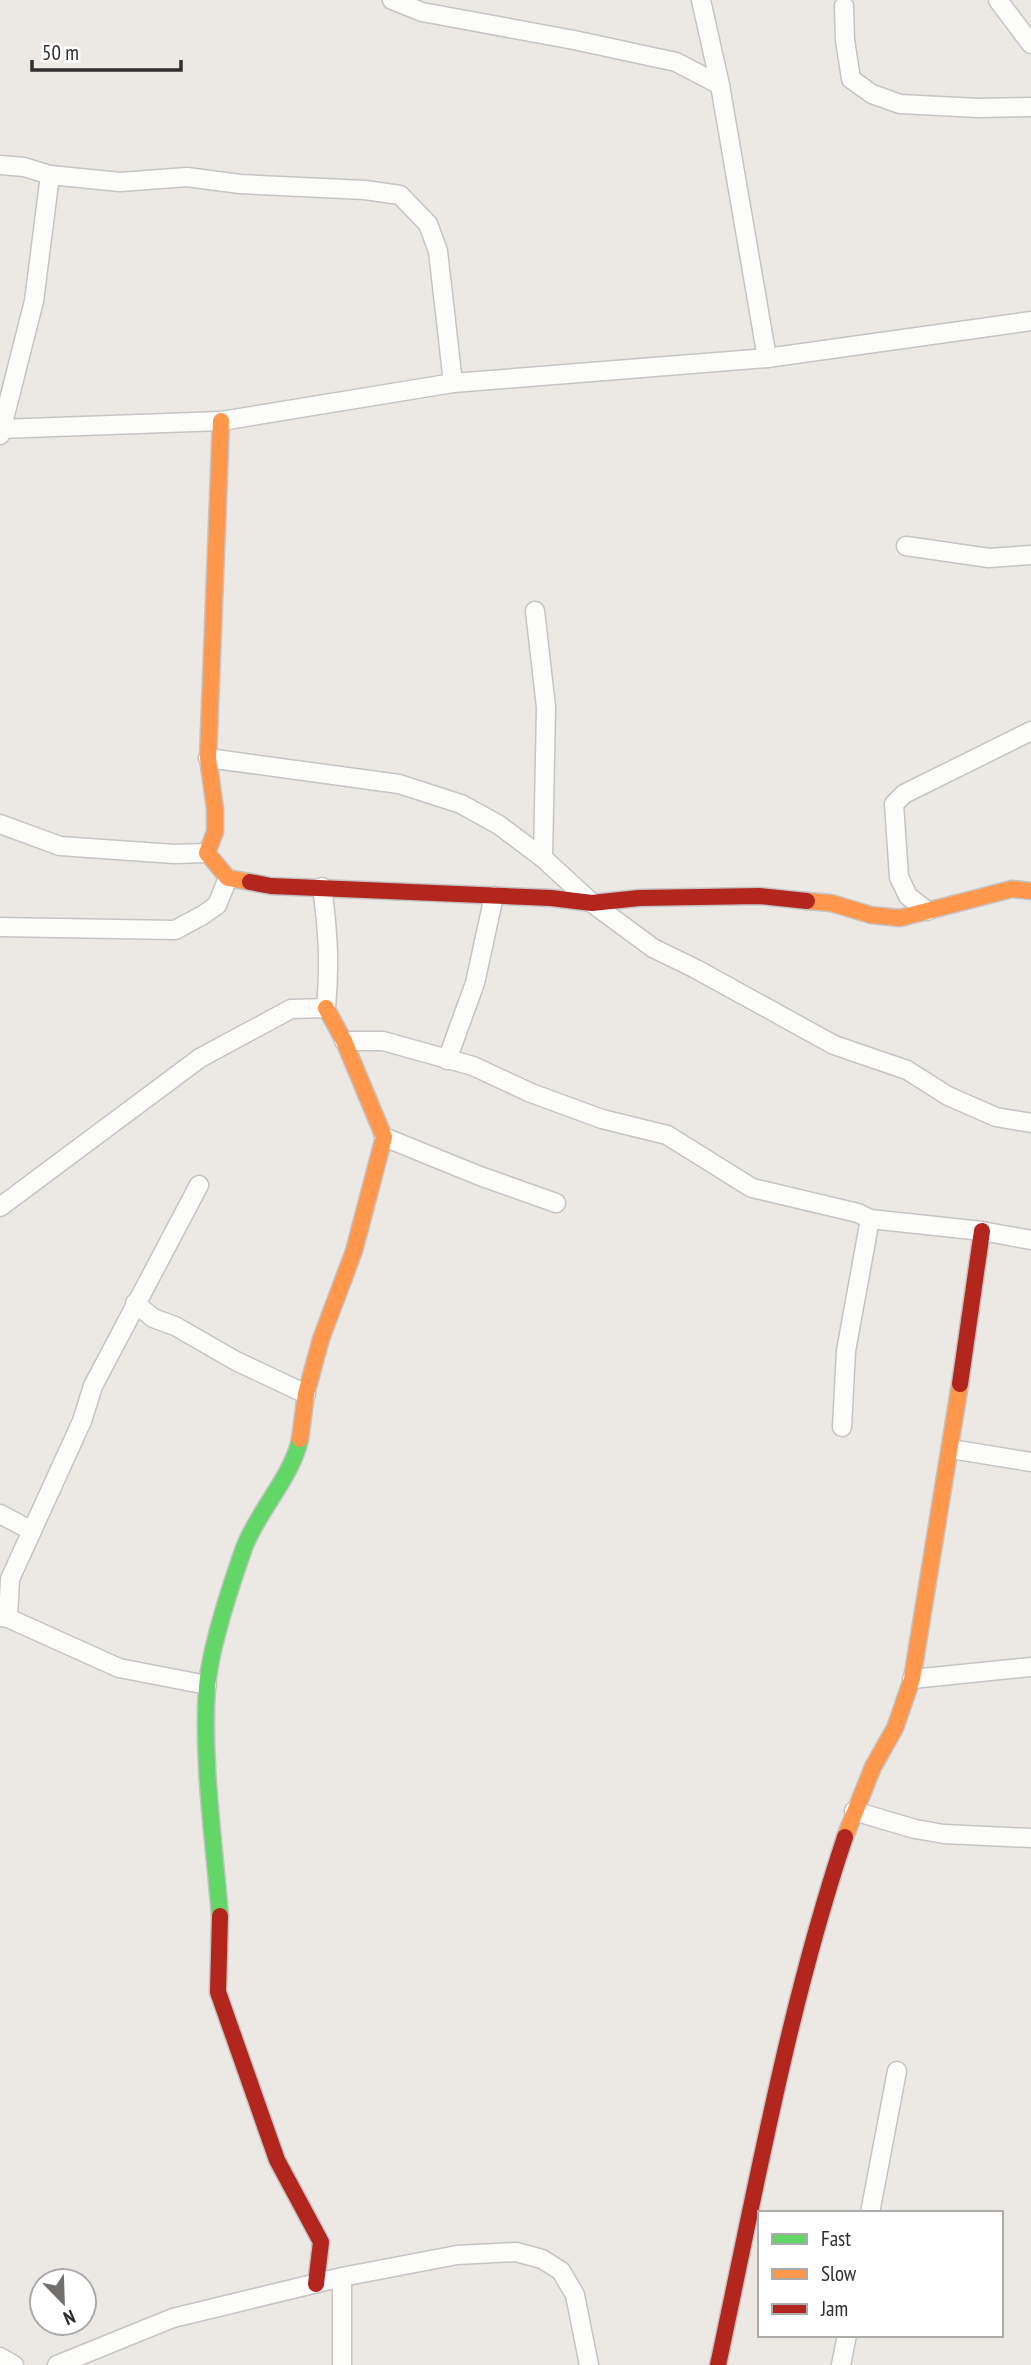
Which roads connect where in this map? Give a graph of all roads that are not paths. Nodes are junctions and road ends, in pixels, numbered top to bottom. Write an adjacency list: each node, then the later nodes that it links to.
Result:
1 (392, 0): 6 (street)
2 (701, 0): 6 (street)
3 (999, 0): 5 (street)
4 (844, 6): 7 (street)
5 (1031, 44)
6 (720, 85): 11 (street)
7 (1031, 107)
8 (0, 164): 9 (street)
9 (50, 175): 12 (street); 14 (street)
10 (1031, 321): 11 (street)
11 (767, 358): 12 (street)
12 (453, 383): 13 (street)
13 (221, 421): 14 (street); 19 (street)
14 (0, 431)
15 (906, 546): 16 (street)
16 (1031, 555)
17 (535, 611): 22 (street)
18 (1031, 731): 28 (street)
19 (208, 758): 21 (street); 22 (street)
20 (0, 824): 21 (street)
21 (207, 853): 23 (street)
22 (542, 858): 27 (street)
23 (228, 878): 24 (street); 29 (street)
24 (322, 887): 26 (street); 30 (street)
25 (1031, 891): 28 (street)
26 (494, 895): 27 (street); 32 (street)
27 (592, 903): 28 (street); 33 (street)
28 (926, 911)
29 (0, 927)
30 (326, 1008): 31 (street); 37 (street)
31 (344, 1041): 32 (street); 34 (street)
32 (447, 1060): 38 (street)
33 (1031, 1123)
34 (384, 1137): 36 (street); 42 (street)
35 (199, 1185): 41 (street)
36 (556, 1203)
37 (0, 1207)
38 (870, 1219): 39 (street); 43 (street)
39 (982, 1231): 40 (street); 44 (street)
40 (1031, 1240)
41 (135, 1303): 42 (street); 47 (street)
42 (306, 1394): 51 (street)
43 (842, 1427)
44 (951, 1450): 45 (street); 50 (street)
45 (1031, 1462)
46 (0, 1514): 47 (street)
47 (32, 1531): 48 (street)
48 (4, 1618): 51 (street)
49 (1031, 1667): 50 (street)
50 (912, 1679): 52 (street)
51 (207, 1685): 57 (street)
52 (854, 1811): 53 (street); 64 (street)
53 (1031, 1838)
54 (897, 2071): 55 (street)
55 (870, 2211)
56 (342, 2277): 57 (street); 62 (street); 63 (street)
57 (316, 2284): 61 (street)
58 (847, 2337): 65 (street)
59 (0, 2357): 60 (street)
60 (14, 2365)
61 (57, 2365)
62 (342, 2365)
63 (589, 2365)
64 (718, 2365)
65 (841, 2365)

